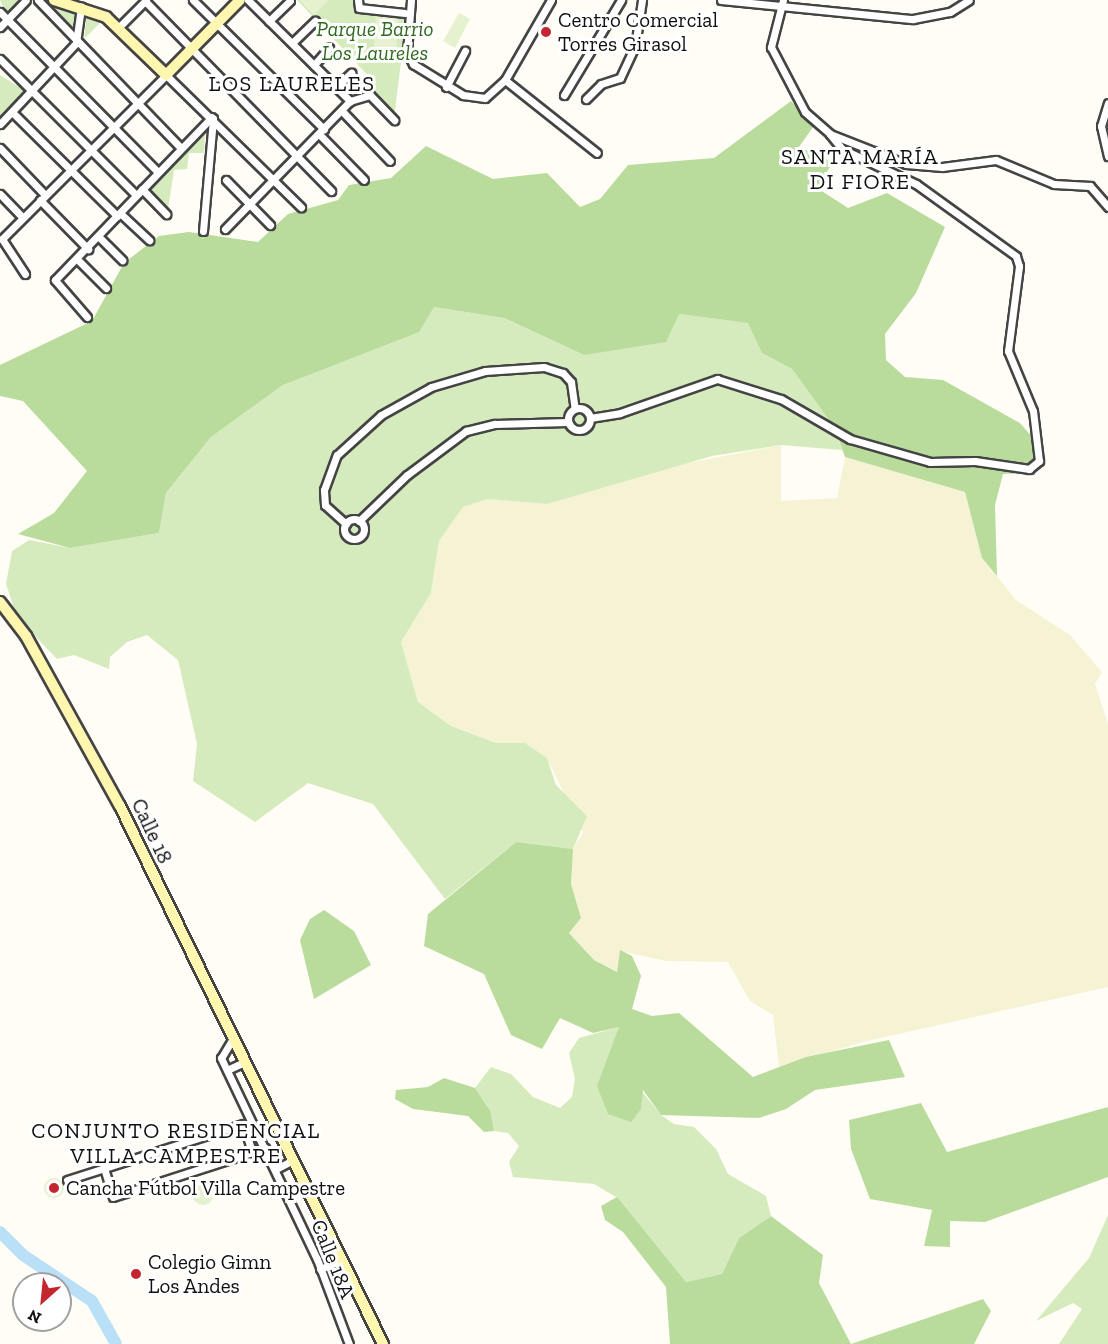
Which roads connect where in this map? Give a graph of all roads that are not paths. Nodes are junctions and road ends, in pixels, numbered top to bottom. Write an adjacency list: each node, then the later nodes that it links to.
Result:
1 (26, 0): 20 (street)
2 (38, 0): 26 (street)
3 (54, 0): 17 (main road)
4 (193, 0): 23 (street)
5 (240, 0): 23 (main road)
6 (248, 0): 21 (street)
7 (358, 0): 19 (street)
8 (411, 0): 38 (street)
9 (551, 0): 36 (street)
10 (621, 0): 40 (street)
11 (642, 0): 41 (street)
12 (721, 0): 16 (street)
13 (969, 0): 16 (street)
14 (143, 1): 25 (street); 29 (street)
15 (290, 1): 21 (street)
16 (782, 2): 53 (street)
17 (75, 3): 25 (main road); 26 (street)
18 (0, 12): 20 (street)
19 (405, 13)
20 (7, 20): 24 (street); 32 (street)
21 (269, 21): 27 (street)
22 (315, 21): 27 (street)
23 (217, 24): 29 (main road); 52 (street)
24 (0, 27)
25 (119, 27): 35 (main road)
26 (76, 43): 32 (street); 44 (street)
27 (292, 43): 33 (street)
28 (329, 48): 33 (street)
29 (192, 49): 35 (main road); 58 (street)
30 (465, 51): 38 (street)
31 (0, 59): 39 (street)
32 (55, 65): 39 (street); 51 (street)
33 (314, 65): 37 (street)
34 (351, 73): 37 (street)
35 (166, 75): 44 (street); 47 (street)
36 (505, 80): 38 (street); 57 (street)
37 (336, 87): 42 (street)
38 (446, 87)
39 (33, 89): 46 (street); 56 (street)
40 (564, 95)
41 (586, 99)
42 (350, 101): 45 (street); 48 (street)
43 (1108, 103): 50 (street)
44 (136, 104): 51 (street); 54 (street)
45 (342, 111): 52 (street); 60 (street)
46 (12, 112): 49 (street); 61 (street)
47 (213, 118): 54 (street); 64 (street); 79 (street)
48 (394, 120)
49 (0, 124)
50 (1104, 126): 59 (street)
51 (114, 127): 56 (street); 62 (street)
52 (321, 131): 58 (street); 65 (street)
53 (830, 134): 73 (street); 89 (street)
54 (180, 147): 62 (street)
55 (0, 148): 70 (street)
56 (91, 150): 61 (street); 69 (street)
57 (597, 153)
58 (298, 156): 64 (street); 67 (street)
59 (1108, 156)
60 (390, 161)
61 (70, 171): 70 (street); 74 (street)
62 (157, 171): 66 (street)
63 (226, 180): 71 (street)
64 (277, 180): 71 (street); 72 (street)
65 (364, 180)
66 (142, 189): 69 (street); 75 (street)
67 (331, 191)
68 (0, 195): 76 (street)
69 (136, 195): 74 (street)
70 (42, 197): 76 (street); 82 (street)
71 (249, 204): 77 (street); 78 (street)
72 (301, 207)
73 (1108, 207)
74 (119, 214): 80 (street); 81 (street)
75 (166, 214)
76 (22, 217): 85 (street)
77 (270, 225)
78 (225, 229)
79 (203, 231)
80 (99, 237): 82 (street); 84 (street)
81 (149, 240)
82 (88, 249): 83 (street)
83 (77, 259): 86 (street); 87 (street)
84 (122, 260)
85 (25, 274)
86 (106, 288)
87 (87, 317)
88 (575, 408): 89 (street); 90 (street); 92 (street)
89 (590, 418): 90 (street)
90 (568, 422): 91 (street)
91 (359, 520): 92 (street); 92 (street)
92 (346, 524)
93 (0, 602): 94 (main road, Calle 18)
94 (232, 1040): 95 (main road, Calle 18); 96 (street, Calle 18A)
95 (244, 1062): 96 (street); 99 (main road, Calle 18)
96 (227, 1070): 97 (street, Calle 18A)
97 (265, 1148): 98 (street); 101 (street, Calle 18A)
98 (252, 1152): 100 (street); 100 (street)
99 (293, 1160): 101 (street); 103 (main road, Calle 18)
100 (104, 1168): 102 (street)
101 (276, 1169): 104 (street, Calle 18A)
102 (67, 1180)
103 (342, 1260): 104 (street); 106 (main road, Calle 18)
104 (320, 1269): 105 (street, Calle 18A)
105 (349, 1344)
106 (383, 1344)

